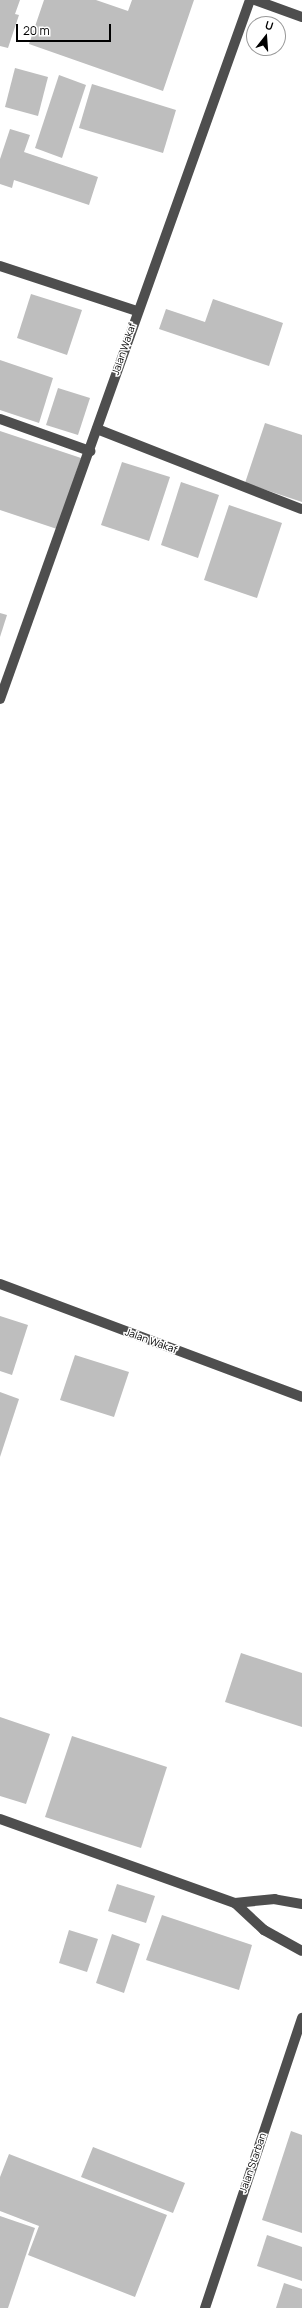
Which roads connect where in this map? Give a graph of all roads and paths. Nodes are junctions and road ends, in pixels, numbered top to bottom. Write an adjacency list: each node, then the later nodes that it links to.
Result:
1 (250, 0): 5 (street, Jalan Wakaf)
2 (255, 0): 3 (street)
3 (302, 17)
4 (0, 266): 5 (street)
5 (137, 311): 7 (street, Jalan Wakaf)
6 (0, 419): 8 (street)
7 (97, 429): 8 (street, Jalan Wakaf); 9 (street)
8 (90, 451): 10 (street, Jalan Wakaf)
9 (301, 509)
10 (0, 699)
11 (0, 1284): 12 (street, Jalan Wakaf)
12 (302, 1397)
13 (0, 1819): 14 (street)
14 (235, 1903): 15 (street); 16 (street)
15 (302, 1904)
16 (302, 1951)
17 (302, 2018): 18 (street, Jalan Starban)
18 (205, 2308)

